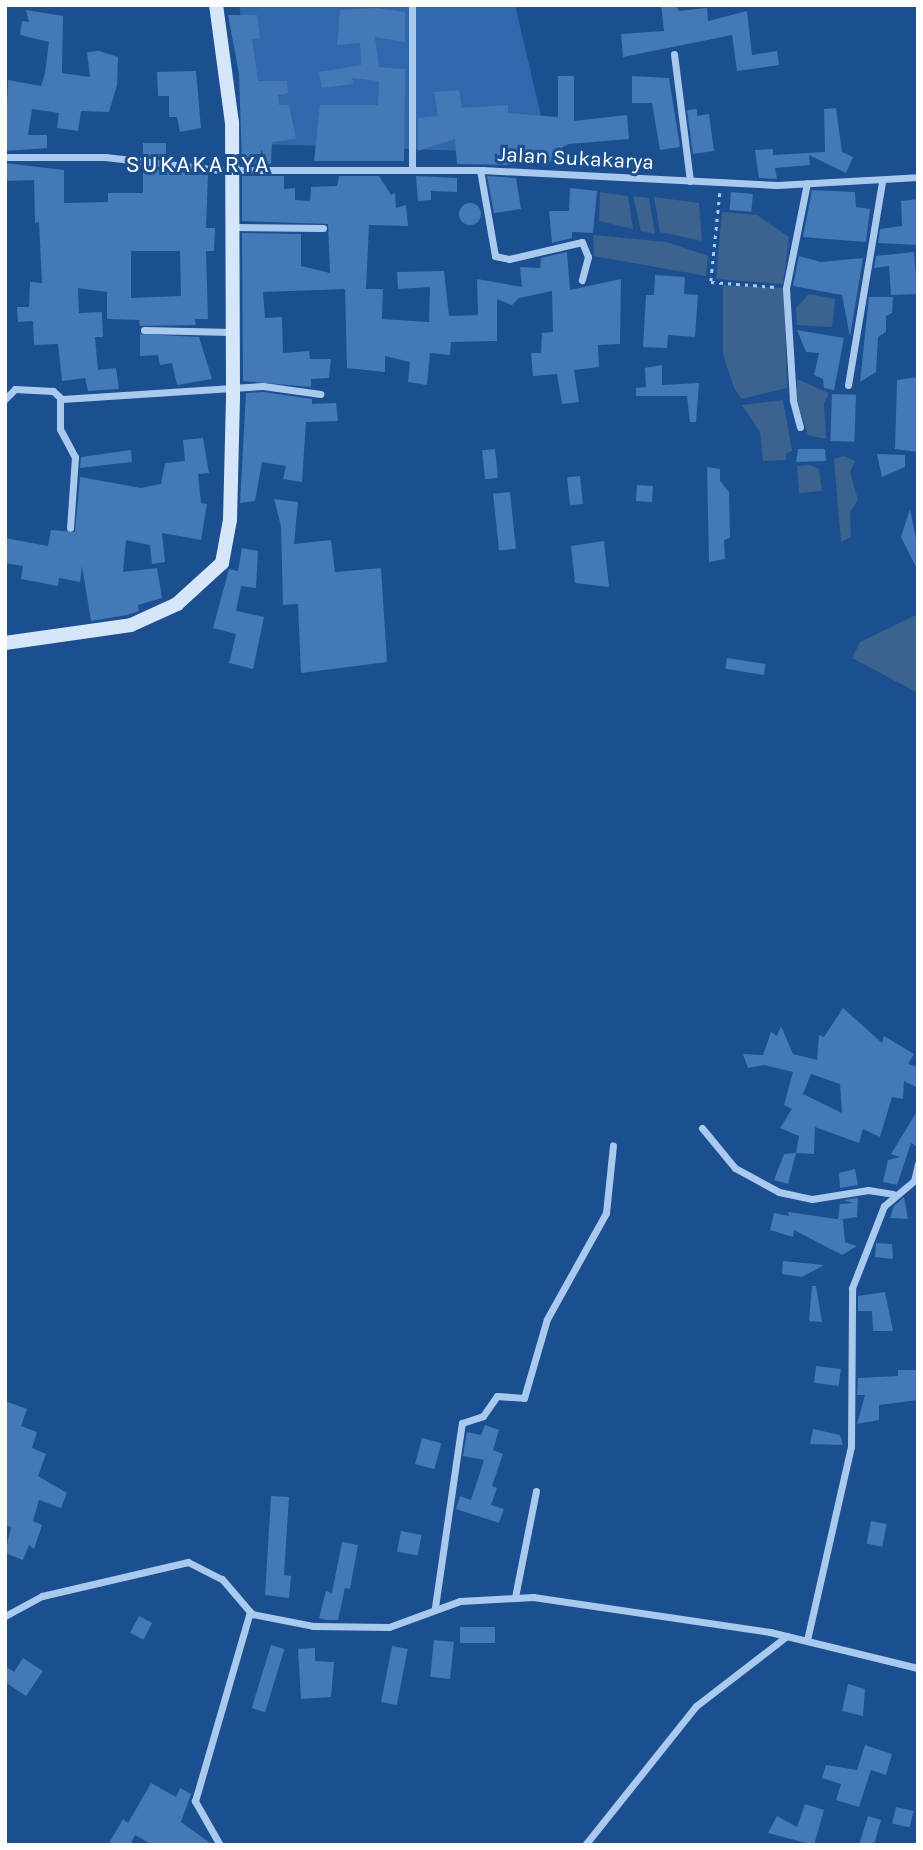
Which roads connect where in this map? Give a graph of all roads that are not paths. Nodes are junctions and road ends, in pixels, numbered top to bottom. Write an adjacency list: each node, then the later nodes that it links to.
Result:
1 (216, 5): 5 (main road)
2 (412, 5): 6 (street)
3 (674, 54): 9 (street)
4 (5, 157): 5 (street, Jalan Sukakarya)
5 (232, 168): 6 (street, Jalan Sukakarya); 12 (main road)
6 (412, 169): 7 (street, Jalan Sukakarya)
7 (480, 170): 9 (street, Jalan Sukakarya); 14 (street)
8 (918, 177): 10 (street, Jalan Sukakarya)
9 (690, 181): 11 (street, Jalan Sukakarya)
10 (882, 182): 11 (street, Jalan Sukakarya); 17 (street)
11 (807, 183): 22 (street)
12 (232, 228): 13 (street); 16 (main road)
13 (323, 228)
14 (582, 280)
15 (144, 330): 16 (street)
16 (232, 332): 18 (main road)
17 (848, 385)
18 (233, 388): 19 (street); 20 (street); 24 (main road)
19 (320, 394)
20 (60, 398): 21 (street); 23 (street)
21 (5, 399)
22 (800, 427)
23 (70, 528)
24 (5, 643)
25 (702, 1128): 28 (street)
26 (613, 1145): 31 (street)
27 (918, 1163): 28 (street)
28 (893, 1194): 35 (street)
29 (536, 1491): 30 (street)
30 (515, 1597): 31 (street); 34 (street)
31 (435, 1607): 32 (street)
32 (250, 1612): 33 (street); 37 (street)
33 (5, 1616)
34 (787, 1636): 35 (street); 38 (street)
35 (807, 1640): 36 (street)
36 (918, 1668)
37 (220, 1845)
38 (585, 1845)

